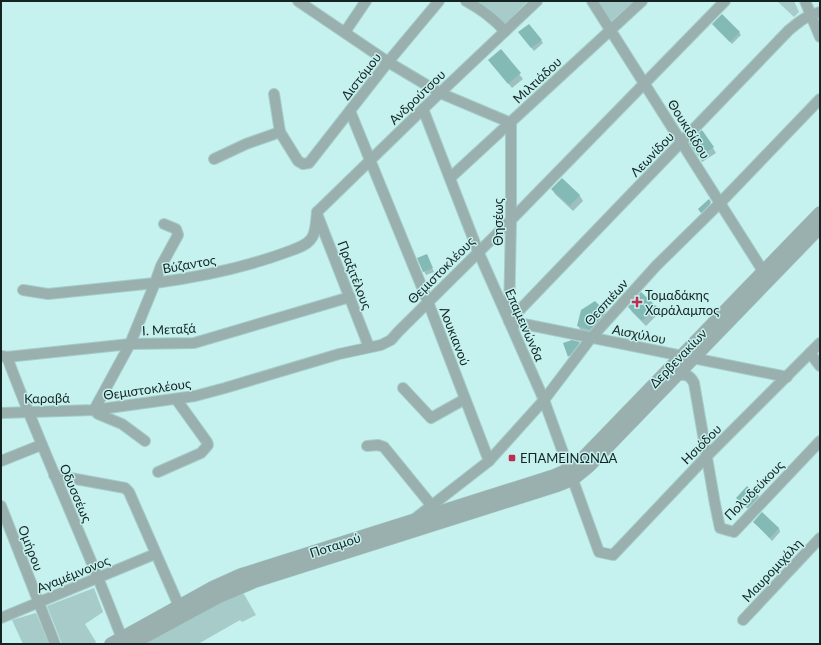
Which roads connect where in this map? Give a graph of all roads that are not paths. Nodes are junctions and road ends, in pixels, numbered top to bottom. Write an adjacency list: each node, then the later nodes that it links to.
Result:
1 (298, 1): 13 (street)
2 (366, 1): 13 (street)
3 (439, 1): 15 (street, Διστόμου)
4 (466, 1): 12 (street)
5 (537, 1): 12 (street, Ανδρούτσου)
6 (592, 1): 11 (street, Θουκιδίδου)
7 (642, 1): 11 (street, Μιλτιάδου)
8 (725, 1): 16 (street, Θεμιστοκλέους)
9 (805, 1): 10 (street)
10 (815, 14): 14 (street); 24 (street, Λεωνίδου)
11 (610, 29): 16 (street, Θουκιδίδου); 22 (street, Μιλτιάδου)
12 (505, 31): 17 (street, Ανδρούτσου)
13 (345, 32): 15 (street)
14 (820, 37)
15 (388, 62): 17 (street); 21 (street, Διστόμου)
16 (644, 84): 24 (street, Θουκιδίδου); 31 (street, Θεμιστοκλέους)
17 (440, 93): 20 (street, Ανδρούτσου); 22 (street)
18 (274, 94): 23 (street)
19 (820, 99): 28 (street, Θεσπιέων)
20 (423, 109): 26 (street, Ανδρούτσου); 27 (street, Επαμεινώνδα)
21 (350, 111): 23 (street, Διστόμου); 26 (street, Λουκιανού)
22 (511, 123): 27 (street, Μιλτιάδου); 31 (street, Θησέως)
23 (280, 132): 25 (street)
24 (682, 142): 28 (street, Θουκιδίδου); 40 (street, Λεωνίδου)
25 (214, 158)
26 (371, 160): 29 (street, Ανδρούτσου); 39 (street, Λουκιανού)
27 (450, 178): 34 (street, Επαμεινώνδα)
28 (720, 202): 35 (street, Θουκιδίδου); 41 (street, Θεσπιέων)
29 (317, 212): 36 (street, Βύζαντος); 38 (street, Πραξιτέλους)
30 (820, 213): 35 (street, Δερβενακίων)
31 (511, 220): 34 (street, Θεμιστοκλέους); 40 (street, Θησέως)
32 (164, 224): 36 (street)
33 (820, 227): 47 (street, Δερβενακίων)
34 (478, 252): 39 (street, Θεμιστοκλέους); 40 (street, Επαμεινώνδα)
35 (763, 271): 47 (street, Δερβενακίων)
36 (155, 283): 37 (street); 43 (street, Βύζαντος)
37 (23, 290)
38 (350, 296): 43 (street, Ι. Μεταξά); 44 (street, Πραξιτέλους)
39 (428, 302): 44 (street, Θεμιστοκλέους); 53 (street, Λουκιανού)
40 (509, 321): 41 (street, Αισχύλου); 54 (street, Επαμεινώνδα)
41 (591, 338): 47 (street, Αισχύλου); 54 (street, Θεσπιέων)
42 (820, 343): 45 (street, Ησιόδου)
43 (130, 344): 46 (street, Ι. Μεταξά); 55 (street, Βύζαντος)
44 (369, 347): 52 (street, Θεμιστοκλέους)
45 (810, 353): 48 (street); 50 (street, Ησιόδου)
46 (4, 357): 56 (street, Οδυσσέως)
47 (687, 357): 49 (street, Δερβενακίων); 50 (street, Αισχύλου); 66 (street, Δερβενακίων)
48 (820, 366)
49 (677, 375): 62 (street); 66 (street, Δερβενακίων)
50 (786, 378): 62 (street, Ησιόδου)
51 (403, 388): 53 (street)
52 (176, 399): 55 (street, Θεμιστοκλέους); 65 (street)
53 (466, 399): 64 (street, Λουκιανού)
54 (544, 400): 64 (street, Θεσπιέων); 66 (street, Επαμεινώνδα)
55 (94, 410): 56 (street, Καραβά); 58 (street)
56 (27, 412): 57 (street, Καραβά); 60 (street, Οδυσσέως)
57 (1, 413)
58 (145, 441)
59 (820, 441): 62 (street, Πολυδεύκους)
60 (42, 445): 63 (street); 67 (street, Οδυσσέως)
61 (368, 446): 69 (street)
62 (706, 457): 72 (street, Ησιόδου)
63 (1, 461)
64 (489, 461): 69 (street, Θεσπιέων)
65 (158, 472)
66 (572, 474): 70 (street, Ποταμού); 72 (street, Επαμεινώνδα); 79 (street, Ποταμού)
67 (54, 475): 73 (street); 74 (street, Οδυσσέως)
68 (1, 506): 75 (street, Ομήρου)
69 (432, 506): 70 (street, Θεσπιέων)
70 (412, 521): 76 (street, Ποταμού)
71 (820, 538): 78 (street, Μαυρομιχάλη)
72 (599, 552)
73 (155, 554): 74 (street, Αγαμέμνονος); 76 (street)
74 (98, 578): 75 (street, Αγαμέμνονος); 79 (street, Οδυσσέως)
75 (39, 602): 77 (street, Αγαμέμνονος); 80 (street, Ομήρου)
76 (179, 606): 79 (street, Ποταμού)
77 (1, 618)
78 (743, 620)
79 (122, 642)
80 (55, 644)

